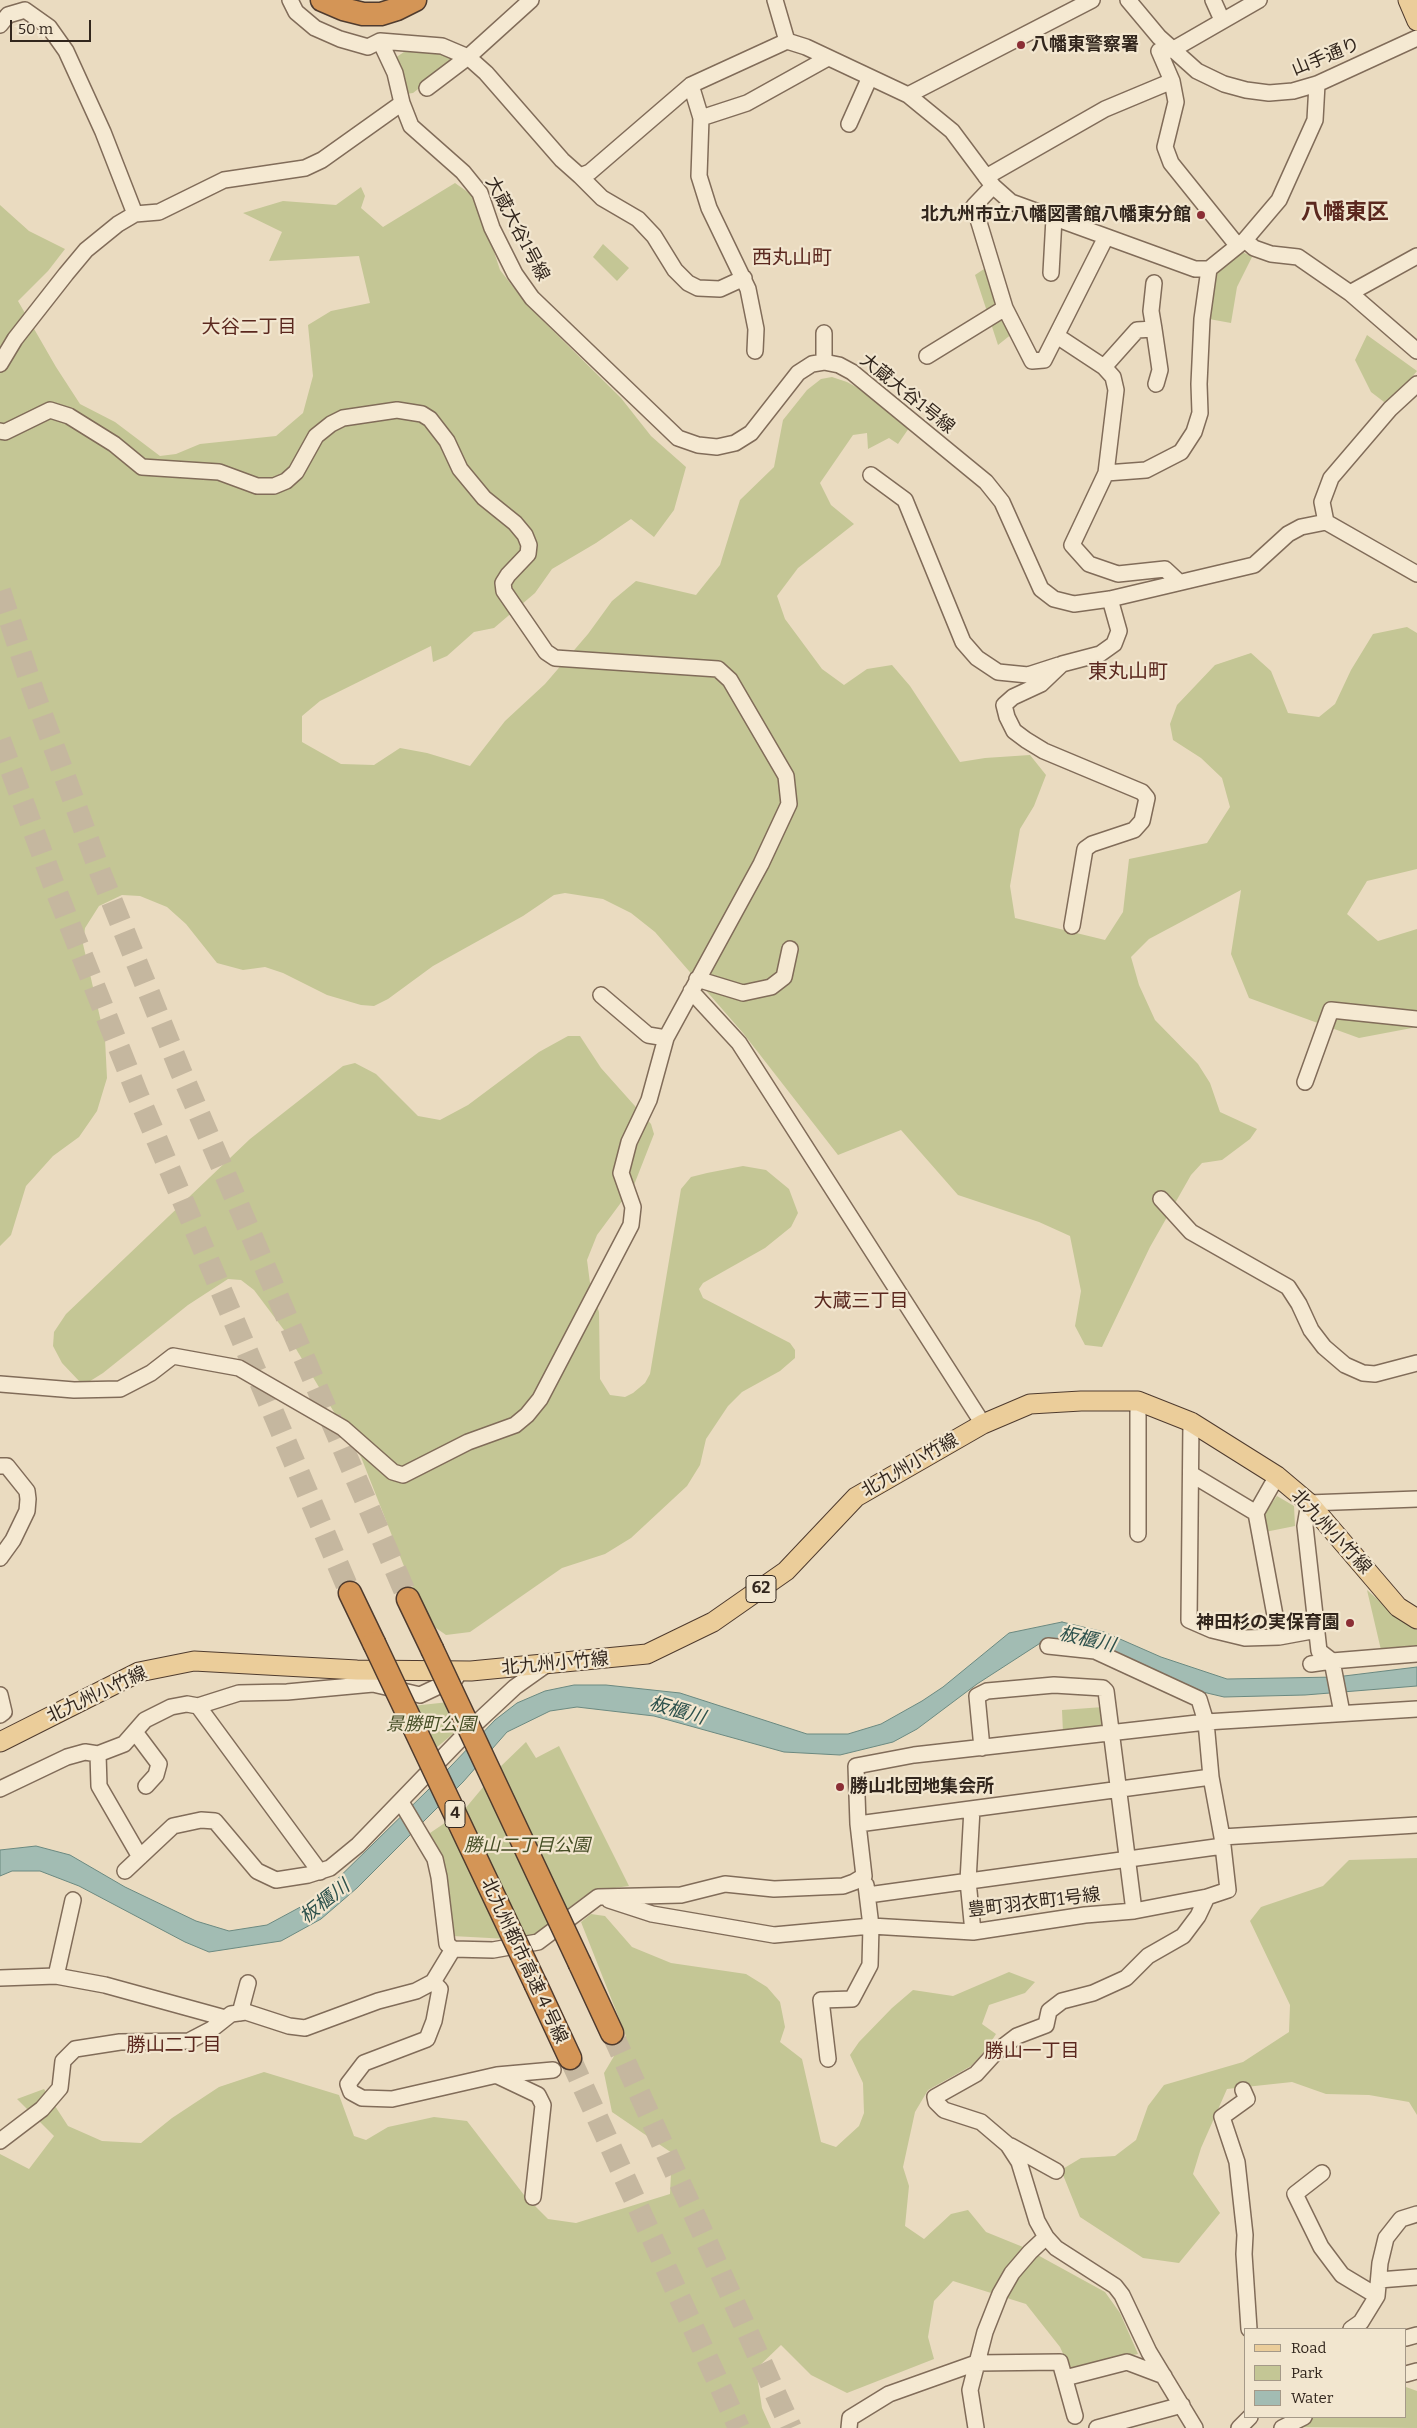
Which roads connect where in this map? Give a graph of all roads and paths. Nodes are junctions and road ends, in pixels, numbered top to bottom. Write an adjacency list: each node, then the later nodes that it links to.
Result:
1 (290, 0): 17 (street)
2 (322, 0): 5 (highway)
3 (348, 0): 4 (highway)
4 (387, 0)
5 (415, 0)
6 (531, 0): 20 (street)
7 (775, 0): 18 (street)
8 (1092, 0): 27 (street)
9 (1128, 0): 19 (street, 山手通り)
10 (1213, 0): 13 (street)
11 (1259, 0): 13 (street)
12 (1408, 0): 14 (main road)
13 (1222, 20): 19 (street)
14 (1417, 21)
15 (0, 25): 33 (street)
16 (1417, 38): 25 (street, 山手通り)
17 (380, 41): 20 (street); 28 (street, 大蔵大谷1号線)
18 (787, 41): 21 (street); 24 (street)
19 (1172, 50): 23 (street); 25 (street, 山手通り)
20 (468, 57): 26 (street); 31 (street)
21 (828, 58): 22 (street); 29 (street)
22 (870, 77): 27 (street); 30 (street)
23 (1172, 81): 32 (street); 36 (street)
24 (691, 84): 29 (street); 31 (street)
25 (1317, 84): 36 (street)
26 (427, 88)
27 (908, 95): 32 (street)
28 (402, 103): 33 (street); 50 (street, 大蔵大谷1号線)
29 (701, 118): 40 (street)
30 (849, 124)
31 (580, 176): 40 (street)
32 (989, 181): 34 (street); 43 (street)
33 (135, 214): 51 (street)
34 (1054, 218): 35 (street); 39 (street)
35 (1106, 237): 38 (street); 46 (street)
36 (1241, 242): 38 (street); 42 (street)
37 (1417, 256): 42 (street)
38 (1209, 269): 56 (street)
39 (1051, 273)
40 (744, 278): 47 (street)
41 (1154, 283): 44 (street)
42 (1350, 293): 48 (street)
43 (1005, 308): 46 (street); 49 (street)
44 (1154, 330): 52 (street); 53 (street)
45 (824, 333): 50 (street)
46 (1058, 336): 52 (street)
47 (754, 351)
48 (1417, 351)
49 (927, 356)
50 (824, 362): 61 (street, 大蔵大谷1号線)
51 (0, 364)
52 (1104, 367): 56 (street)
53 (1156, 384)
54 (1417, 384): 58 (street)
55 (0, 432): 65 (street)
56 (1106, 473): 60 (street)
57 (871, 475): 62 (street)
58 (1326, 522): 59 (street); 60 (street, 大蔵大谷1号線)
59 (1417, 574)
60 (1179, 582): 61 (street, 大蔵大谷1号線)
61 (1110, 599): 62 (street)
62 (1062, 664): 63 (street)
63 (1072, 926)
64 (790, 949): 65 (street)
65 (694, 985): 68 (street); 75 (street)
66 (601, 995): 68 (street)
67 (1417, 1019): 69 (street)
68 (666, 1038): 72 (street)
69 (1305, 1082)
70 (1161, 1199): 71 (street)
71 (1417, 1363)
72 (0, 1384)
73 (1138, 1401): 74 (main road, 北九州小竹線 / 62); 75 (main road, 北九州小竹線 / 62); 82 (street)
74 (1192, 1422): 77 (street); 78 (main road, 北九州小竹線 / 62)
75 (983, 1424): 93 (main road, 北九州小竹線 / 62)
76 (0, 1466): 83 (street)
77 (1191, 1474): 81 (street); 88 (street)
78 (1277, 1476): 80 (main road, 北九州小竹線 / 62); 81 (street)
79 (1417, 1499): 80 (street)
80 (1310, 1503): 86 (main road, 北九州小竹線 / 62); 87 (street)
81 (1256, 1513): 88 (street)
82 (1138, 1534)
83 (0, 1558)
84 (350, 1593): 137 (highway, 北九州都市高速４号線 / 4, bridge)
85 (408, 1599): 135 (highway, bridge)
86 (1417, 1619)
87 (1316, 1630): 88 (street); 92 (street)
88 (1279, 1637)
89 (1048, 1646): 100 (street)
90 (1417, 1654): 92 (street)
91 (1311, 1664): 92 (street)
92 (1333, 1664): 98 (street)
93 (546, 1665): 94 (main road, 北九州小竹線 / 62); 110 (street)
94 (471, 1671): 96 (street); 103 (main road, 北九州小竹線 / 62)
95 (0, 1695): 99 (street)
96 (198, 1706): 101 (street); 118 (street)
97 (1417, 1709): 98 (street)
98 (1342, 1714): 100 (street)
99 (0, 1715)
100 (1206, 1722): 102 (street); 106 (street)
101 (135, 1732): 105 (street); 107 (street)
102 (1111, 1733): 104 (street); 104 (street); 108 (street)
103 (0, 1742)
104 (982, 1748): 112 (street)
105 (98, 1754): 109 (street); 115 (street)
106 (1211, 1777): 108 (street); 114 (street)
107 (146, 1786)
108 (1118, 1788): 111 (street); 116 (street)
109 (0, 1789)
110 (402, 1804): 118 (street); 128 (street)
111 (972, 1809): 112 (street); 120 (street)
112 (858, 1824): 119 (street)
113 (1417, 1825): 114 (street)
114 (1223, 1842): 116 (street); 123 (street, 豊町羽衣町1号線)
115 (140, 1857): 117 (street); 118 (street)
116 (1127, 1858): 120 (street); 125 (street)
117 (125, 1870)
118 (320, 1872)
119 (864, 1876): 121 (street); 122 (street)
120 (968, 1881): 121 (street); 127 (street)
121 (868, 1895): 126 (street)
122 (598, 1897): 126 (street, 豊町羽衣町1号線); 128 (street)
123 (1207, 1897): 125 (street, 豊町羽衣町1号線); 141 (street)
124 (73, 1900): 129 (street)
125 (1134, 1911): 127 (street, 豊町羽衣町1号線)
126 (871, 1926): 127 (street, 豊町羽衣町1号線); 136 (street)
127 (972, 1932)
128 (454, 1949): 131 (street)
129 (56, 1976): 130 (street); 134 (street)
130 (0, 1978)
131 (433, 1982): 133 (street); 138 (street)
132 (248, 1984): 133 (street)
133 (240, 2013): 134 (street)
134 (225, 2018): 140 (street)
135 (612, 2033)
136 (828, 2060)
137 (562, 2064): 138 (street)
138 (497, 2075): 144 (street)
139 (1244, 2090): 150 (street)
140 (0, 2141)
141 (1008, 2145): 142 (street); 146 (street)
142 (1056, 2171)
143 (1322, 2173): 149 (street)
144 (532, 2197)
145 (1417, 2214): 148 (street)
146 (1046, 2236): 152 (street); 153 (street)
147 (1417, 2277): 148 (street)
148 (1379, 2280): 149 (street)
149 (1377, 2296): 151 (street)
150 (1248, 2328)
151 (1352, 2328)
152 (976, 2363): 154 (street); 159 (street); 160 (street)
153 (1164, 2376): 154 (street); 155 (street)
154 (1065, 2378): 156 (street)
155 (1182, 2406): 161 (street); 162 (street)
156 (1075, 2416)
157 (1249, 2418): 163 (street)
158 (1302, 2418): 164 (street)
159 (849, 2428)
160 (976, 2428)
161 (1097, 2428)
162 (1195, 2428)
163 (1239, 2428)
164 (1282, 2428)

